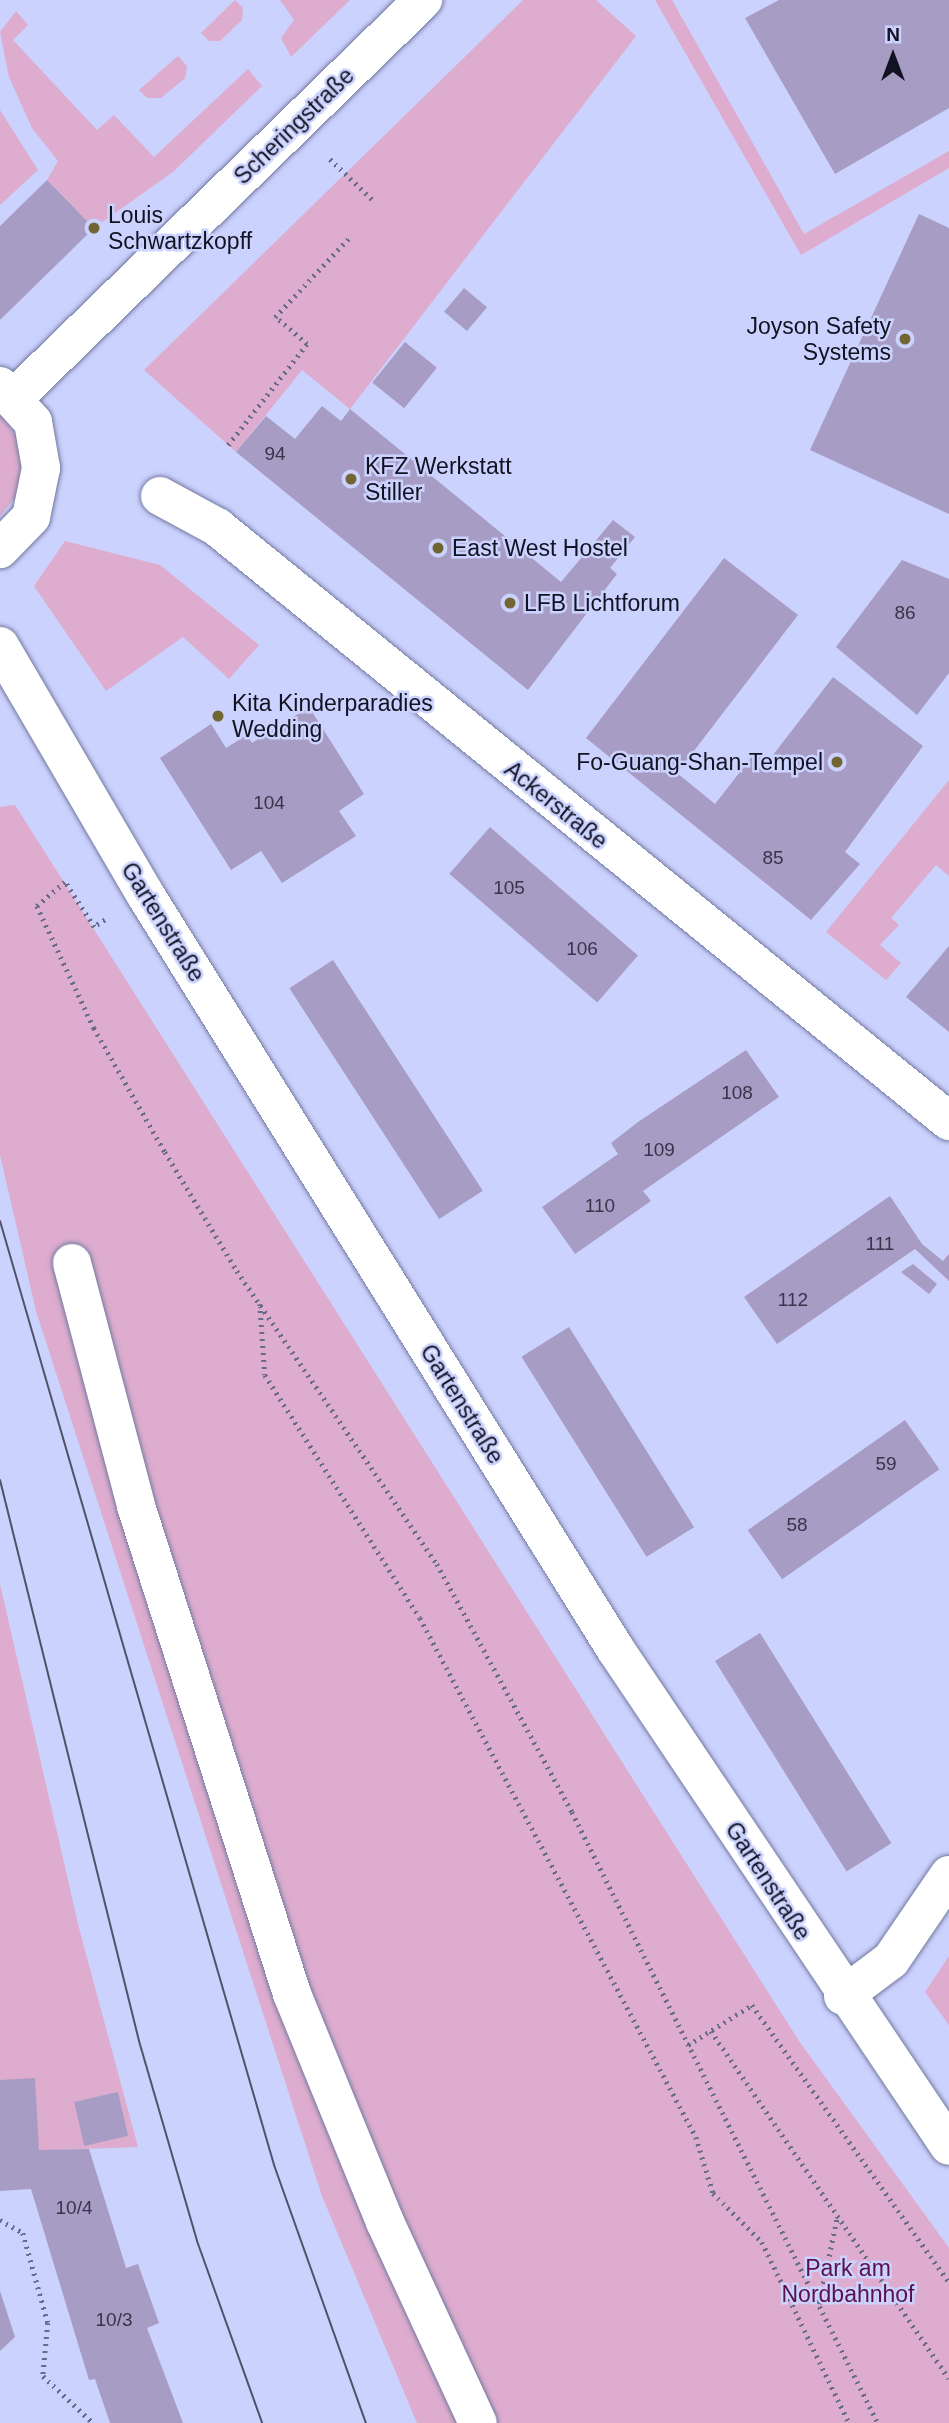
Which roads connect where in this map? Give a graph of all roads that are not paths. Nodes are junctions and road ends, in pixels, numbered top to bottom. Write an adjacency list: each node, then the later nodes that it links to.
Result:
1 (423, 0): 2 (street, Scheringstraße)
2 (7, 392): 4 (street)
3 (160, 495): 6 (street, Ackerstraße)
4 (0, 549)
5 (0, 646): 9 (street, Gartenstraße)
6 (949, 1121)
7 (72, 1263): 11 (street)
8 (949, 1875): 9 (street)
9 (843, 1996): 10 (street, Gartenstraße)
10 (949, 2146)
11 (478, 2423)

